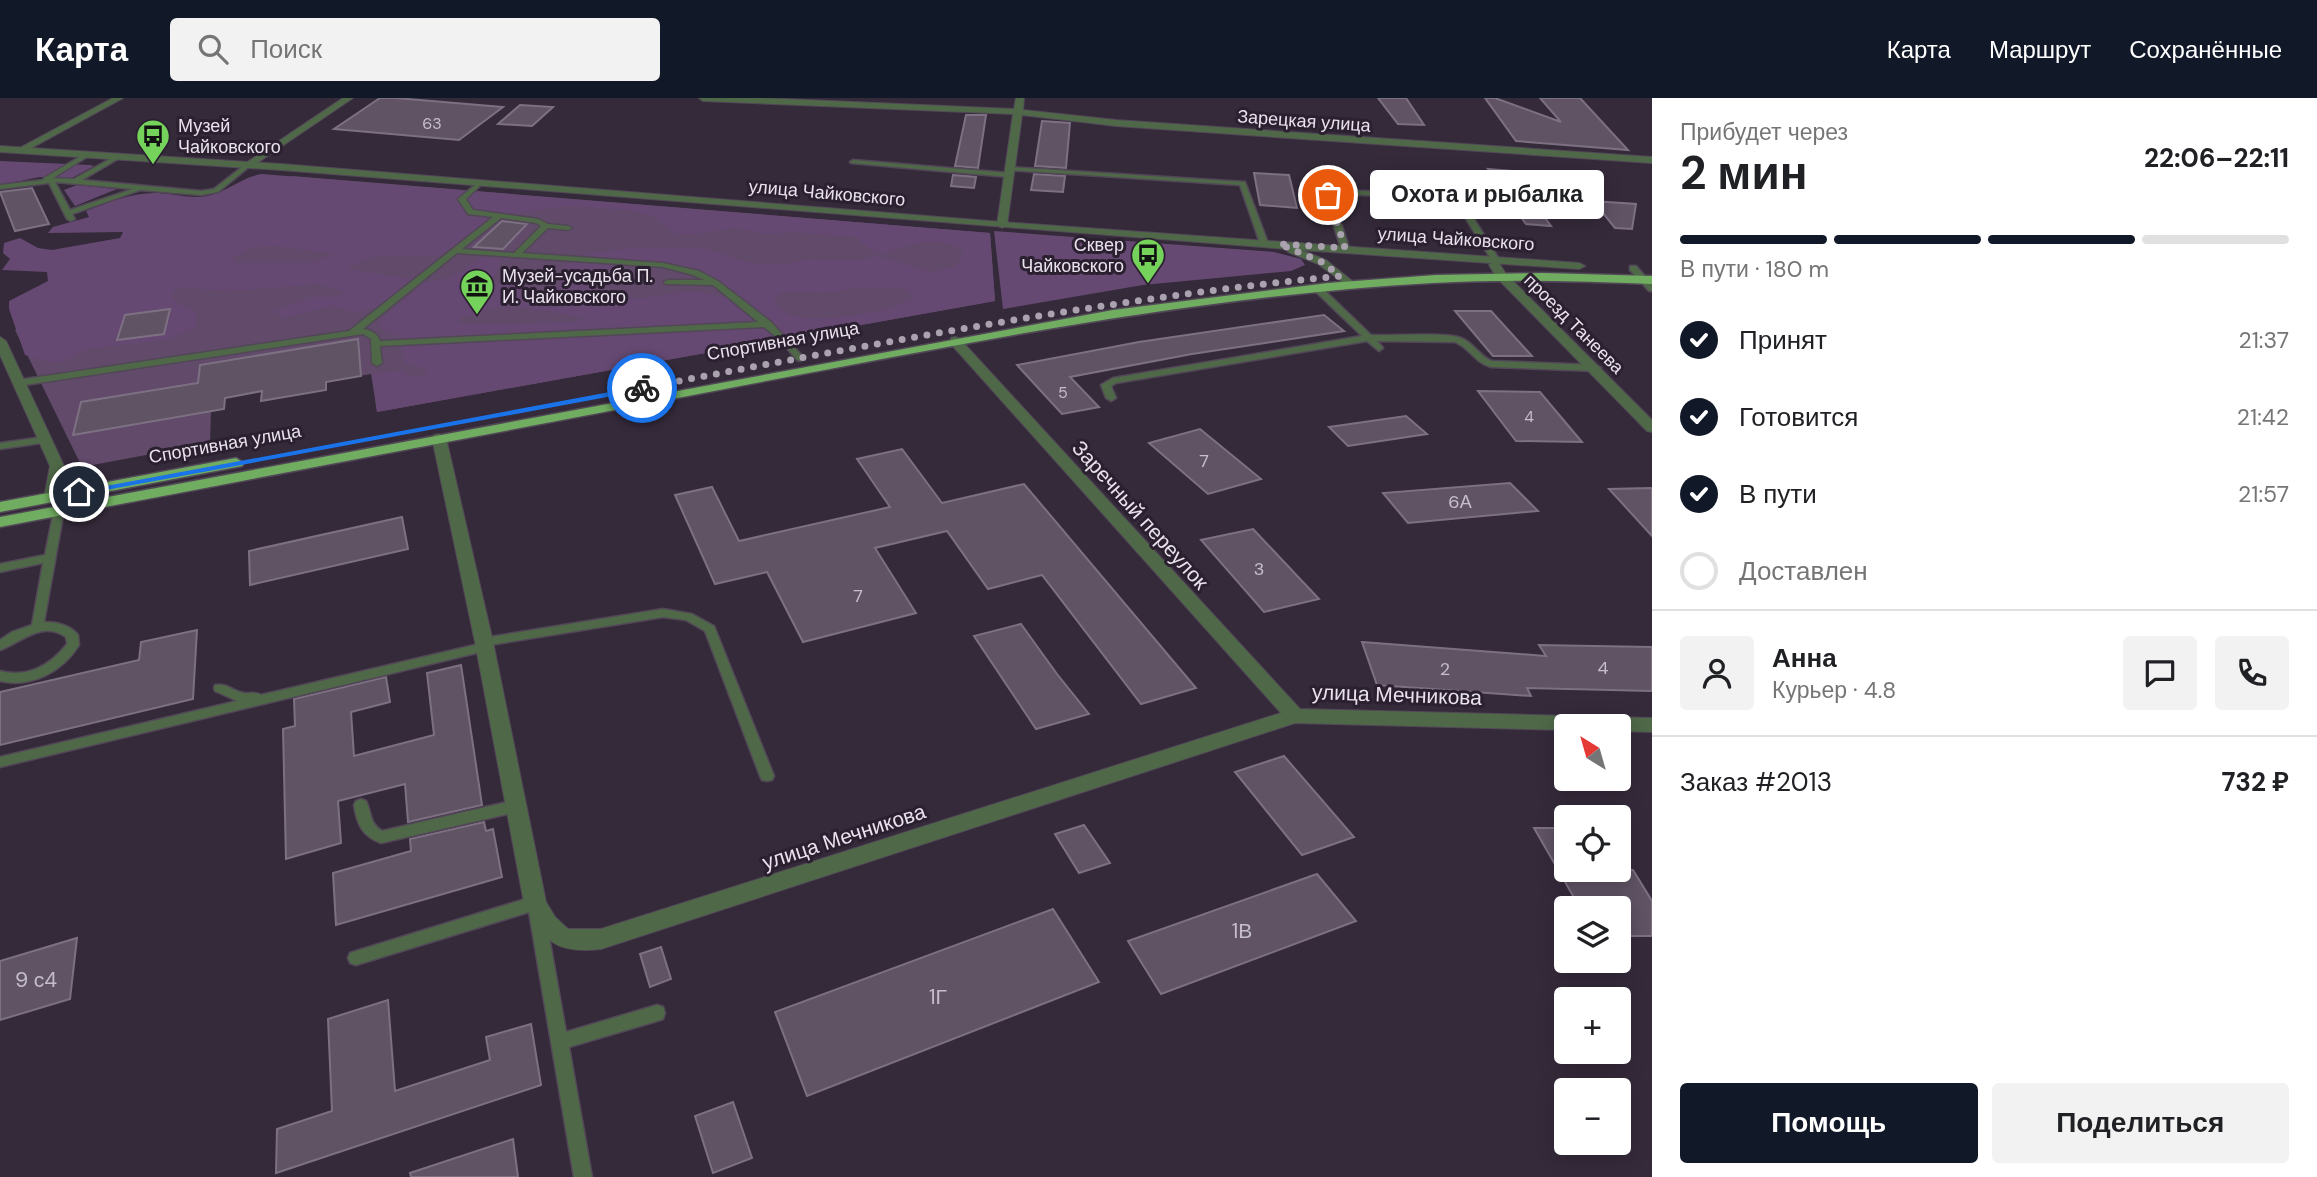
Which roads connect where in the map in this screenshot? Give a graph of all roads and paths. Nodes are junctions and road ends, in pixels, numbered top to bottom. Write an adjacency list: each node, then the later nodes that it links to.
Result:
1 (119, 98): 8 (street)
2 (349, 98): 13 (street)
3 (703, 98): 5 (street, Зарецкая улица)
4 (1020, 98): 6 (street)
5 (719, 99): 6 (street, Зарецкая улица)
6 (1018, 112): 11 (street, Зарецкая улица); 14 (street)
7 (0, 149): 8 (street, улица Чайковского)
8 (21, 150): 9 (street, улица Чайковского)
9 (88, 154): 10 (street, улица Чайковского); 15 (lane)
10 (119, 156): 13 (street, улица Чайковского); 16 (lane)
11 (1652, 160)
12 (853, 162): 14 (lane)
13 (248, 165): 17 (street, улица Чайковского); 19 (lane)
14 (1009, 172): 23 (street); 26 (lane)
15 (46, 179): 16 (lane); 18 (lane); 19 (lane)
16 (74, 182): 19 (lane)
17 (480, 183): 22 (lane); 23 (street, улица Чайковского)
18 (0, 187)
19 (141, 188)
20 (1423, 196): 28 (lane)
21 (1553, 207): 32 (lane)
22 (499, 216): 24 (lane); 29 (lane)
23 (1002, 225): 26 (street, улица Чайковского)
24 (546, 226): 25 (lane); 30 (lane)
25 (568, 228)
26 (1264, 243): 27 (street, улица Чайковского)
27 (1279, 244): 28 (street, улица Чайковского); 35 (street)
28 (1345, 248): 32 (street, улица Чайковского)
29 (457, 251): 30 (lane); 40 (lane)
30 (516, 255): 37 (lane)
31 (1579, 265): 32 (highway, Спортивная улица); 34 (highway, улица Чайковского)
32 (1497, 267): 33 (highway, Спортивная улица); 35 (highway, Спортивная улица); 48 (street, проезд Танеева)
33 (1550, 276): 34 (highway, улица Чайковского)
34 (1650, 279)
35 (1346, 281): 38 (highway, Спортивная улица); 46 (highway, Спортивная улица)
36 (668, 282): 37 (lane)
37 (715, 283): 39 (lane)
38 (1317, 288): 41 (lane); 42 (highway, Спортивная улица)
39 (768, 324): 44 (lane); 46 (lane)
40 (352, 333): 44 (lane); 49 (lane)
41 (1368, 338): 45 (lane); 48 (lane); 50 (lane)
42 (955, 341): 52 (highway, Спортивная улица); 66 (street, Заречный переулок)
43 (1, 344): 49 (street)
44 (376, 344): 47 (lane)
45 (1379, 348)
46 (800, 358): 55 (highway, Спортивная улица)
47 (377, 363)
48 (1596, 368): 51 (street, проезд Танеева)
49 (18, 383): 53 (street)
50 (1111, 398)
51 (1652, 428)
52 (439, 438): 55 (highway, Спортивная улица); 61 (street, улица Мечникова)
53 (44, 440): 54 (lane); 55 (street)
54 (0, 446)
55 (56, 504): 56 (highway, Спортивная улица); 57 (highway, Спортивная улица); 58 (lane)
56 (0, 507)
57 (0, 522)
58 (50, 558): 59 (lane); 60 (lane)
59 (0, 568)
60 (37, 628): 62 (lane); 63 (lane)
61 (484, 644): 65 (lane); 69 (lane); 71 (street, улица Мечникова)
62 (0, 646)
63 (0, 676)
64 (220, 688): 65 (lane)
65 (273, 697): 68 (lane)
66 (1294, 716): 67 (street, улица Мечникова); 72 (street, улица Мечникова)
67 (1652, 725)
68 (0, 762)
69 (767, 776)
70 (361, 806): 71 (lane)
71 (516, 806): 72 (street, улица Мечникова)
72 (535, 903): 73 (lane); 75 (lane)
73 (356, 958)
74 (657, 1013): 75 (lane)
75 (559, 1042): 76 (lane)
76 (583, 1177)

